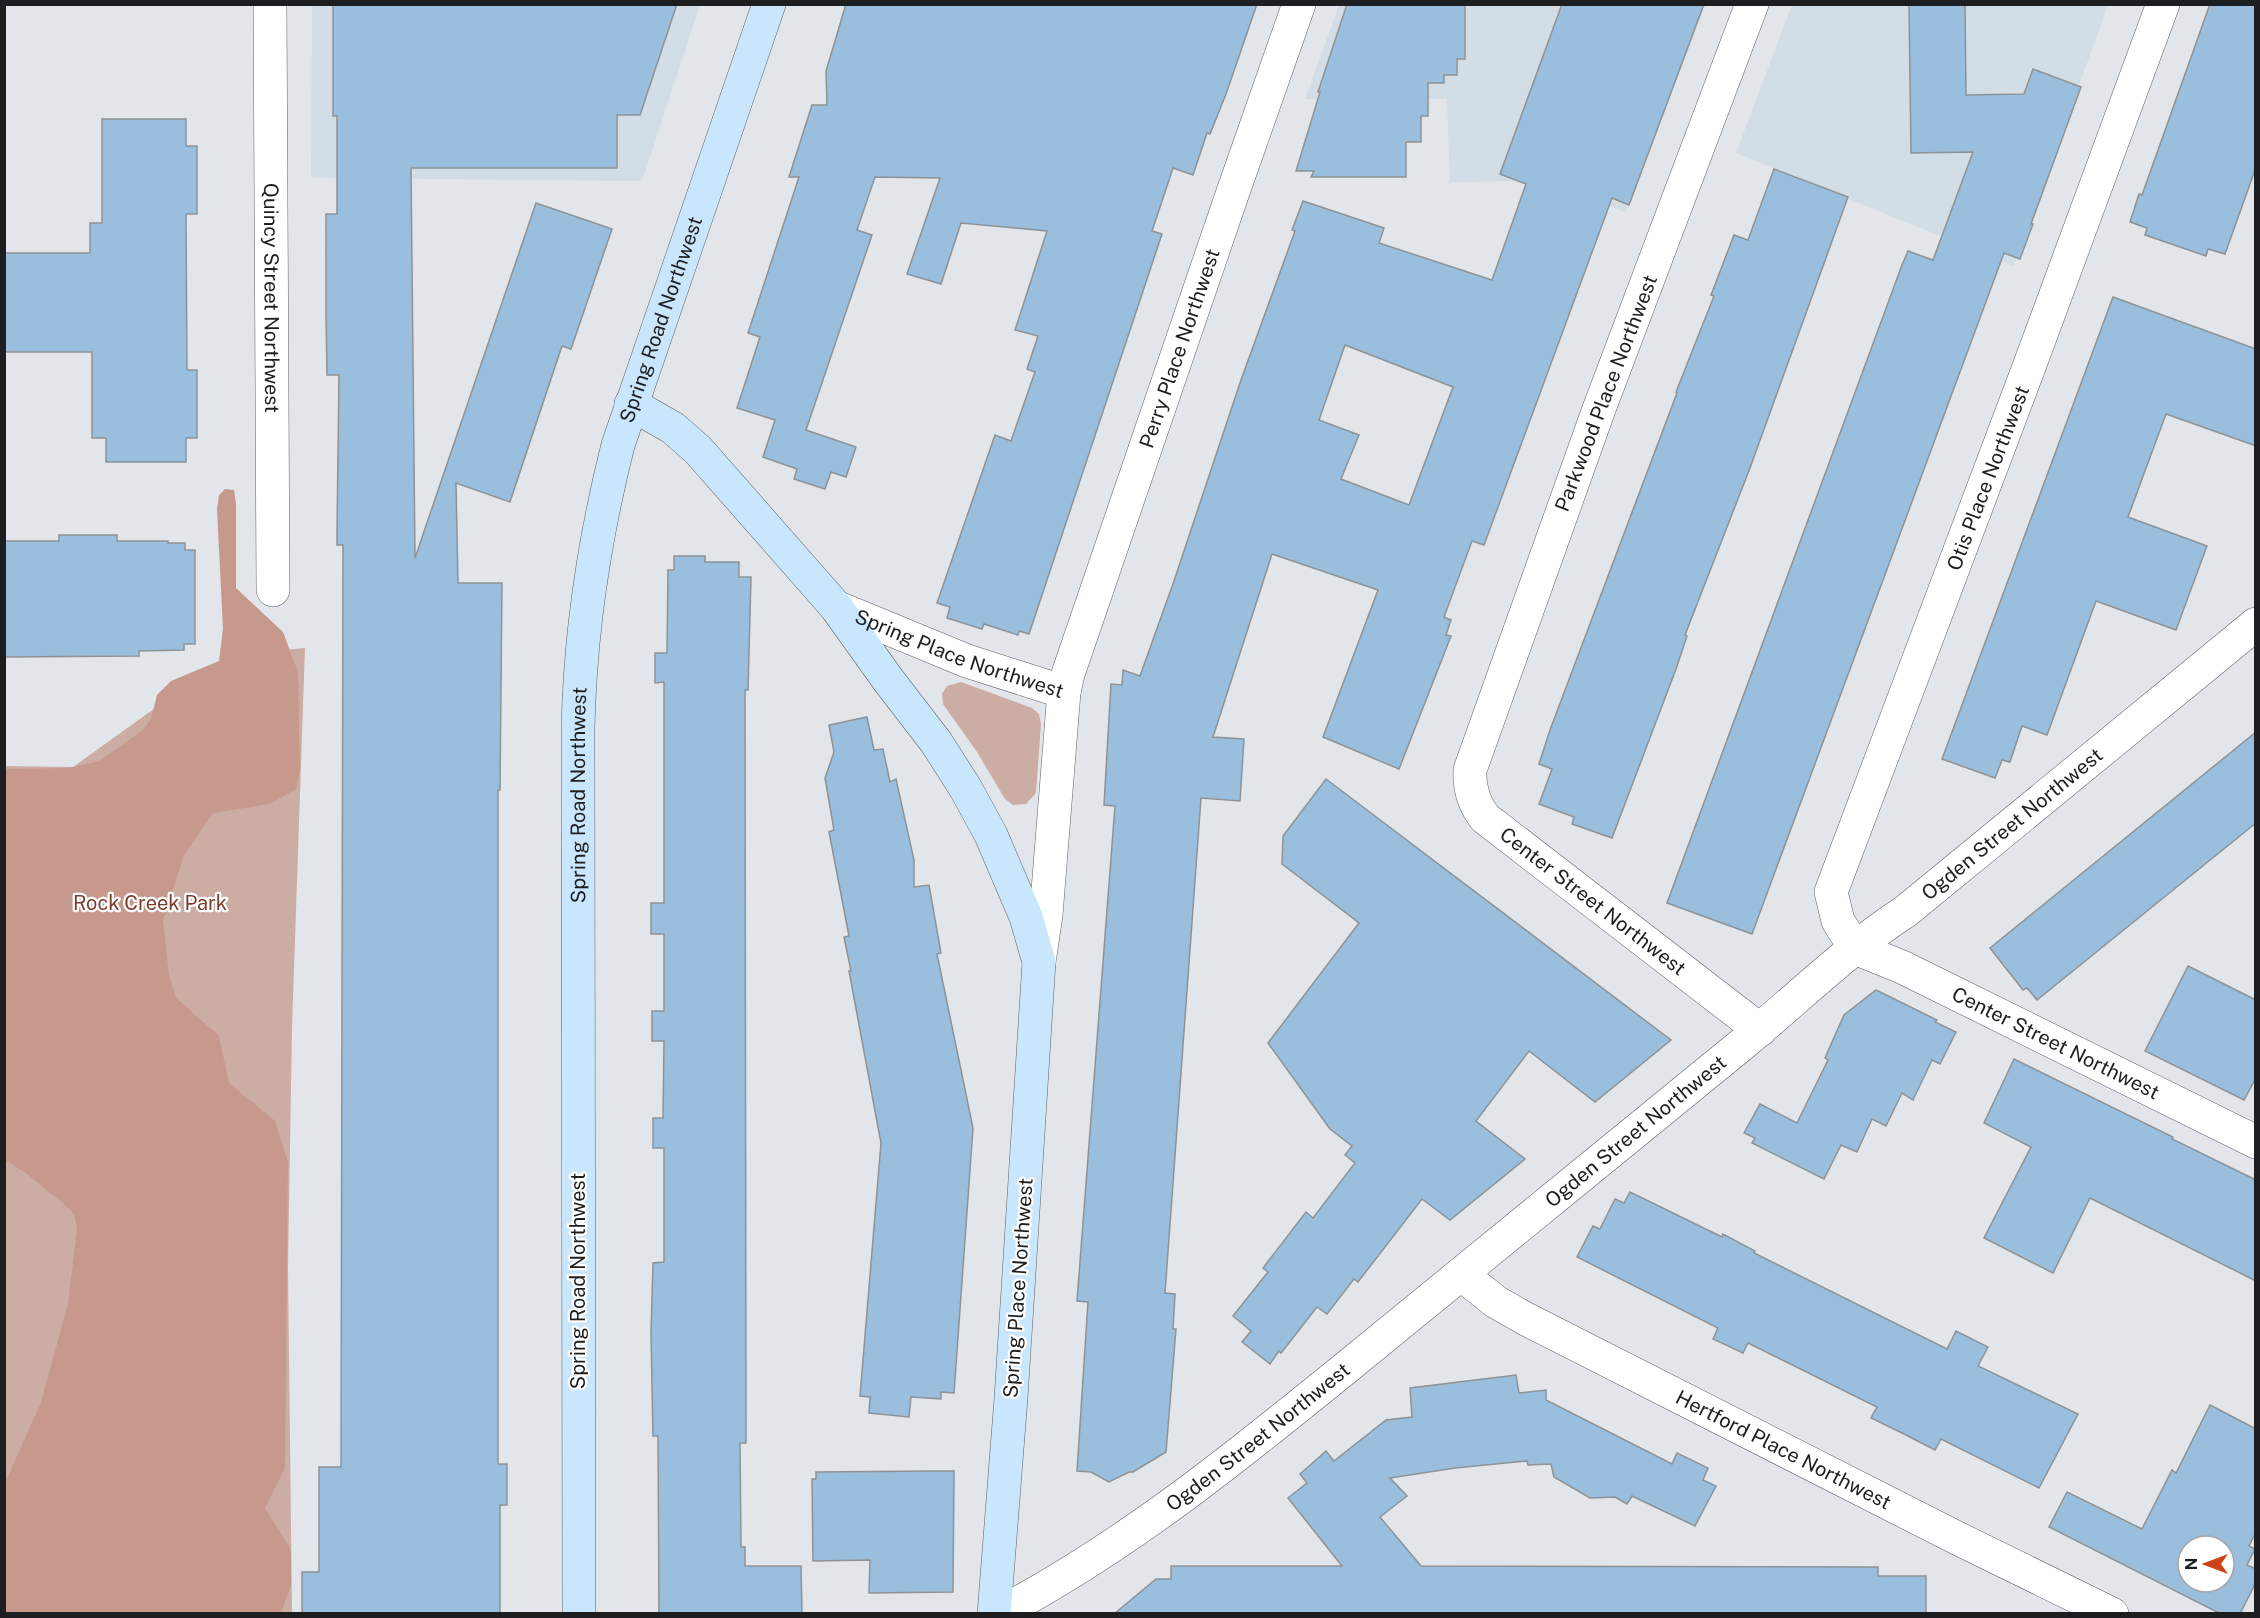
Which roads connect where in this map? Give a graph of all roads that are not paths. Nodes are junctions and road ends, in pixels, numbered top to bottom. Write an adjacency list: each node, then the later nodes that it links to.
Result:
1 (270, 4): 7 (street, Quincy Street Northwest)
2 (769, 4): 6 (street, Spring Road Northwest)
3 (1299, 4): 10 (street, Perry Place Northwest)
4 (1752, 4): 11 (street, Parkwood Place Northwest)
5 (2163, 4): 12 (street, Otis Place Northwest)
6 (631, 404): 8 (street, Spring Place Northwest); 17 (street, Spring Road Northwest)
7 (273, 590)
8 (836, 608): 10 (street, Spring Place Northwest); 13 (street, Spring Place Northwest)
9 (2256, 624): 12 (street, Ogden Street Northwest)
10 (1064, 692): 13 (street, Spring Place Northwest)
11 (1469, 783): 14 (street, Center Street Northwest)
12 (1855, 948): 14 (street, Ogden Street Northwest); 15 (street, Center Street Northwest)
13 (1039, 962): 18 (street, Spring Place Northwest)
14 (1760, 1030): 16 (street, Ogden Street Northwest)
15 (2256, 1142)
16 (1461, 1274): 18 (street, Ogden Street Northwest); 19 (street, Hertford Place Northwest)
17 (579, 1614)
18 (996, 1614)
19 (2112, 1614)

